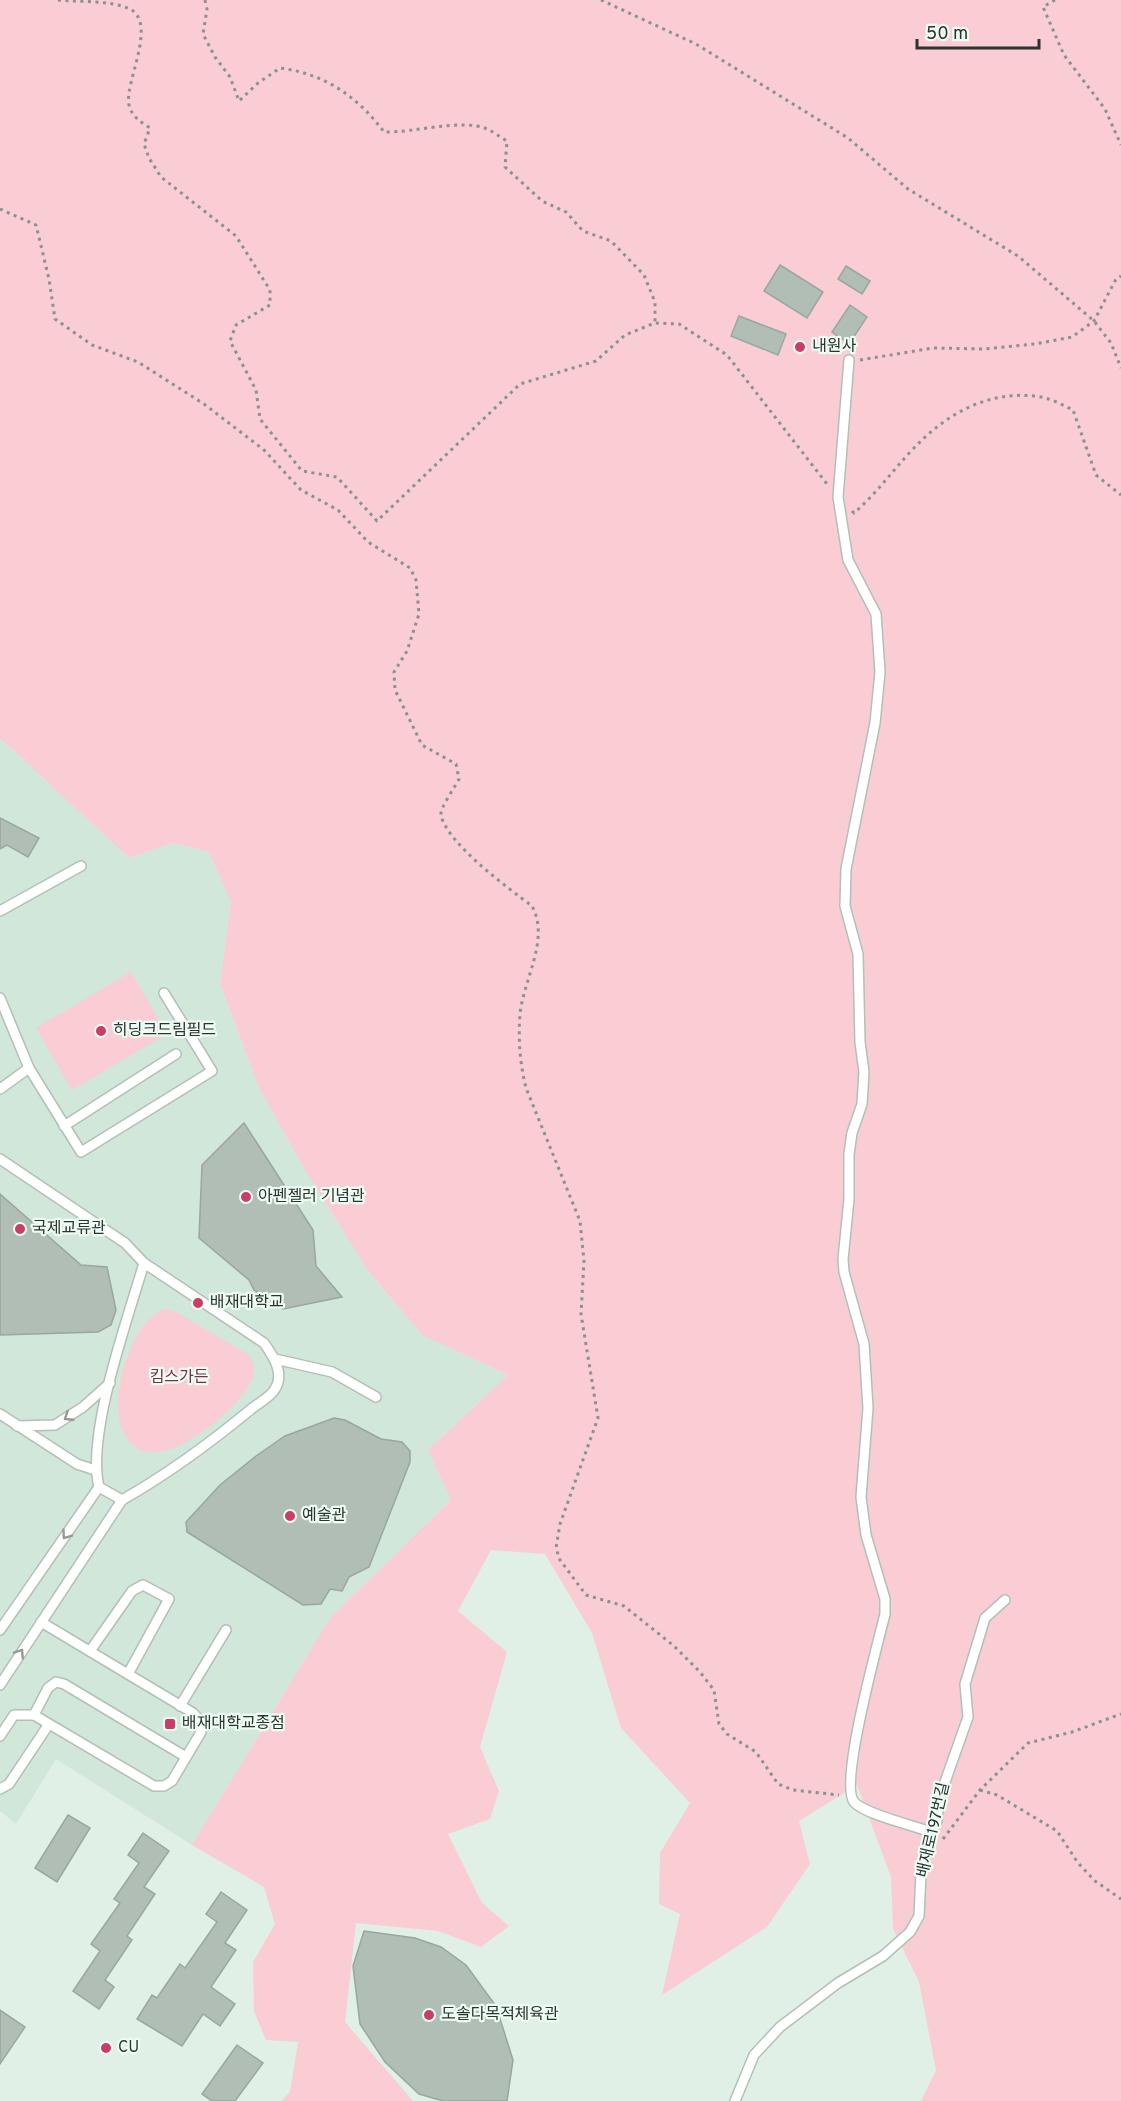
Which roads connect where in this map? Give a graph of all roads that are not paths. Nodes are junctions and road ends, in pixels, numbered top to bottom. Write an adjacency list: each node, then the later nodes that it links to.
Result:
1 (849, 360): 33 (lane)
2 (81, 866): 3 (lane)
3 (0, 911)
4 (164, 993): 9 (lane)
5 (0, 998): 7 (lane)
6 (176, 1054): 9 (lane)
7 (28, 1068): 8 (lane); 9 (lane)
8 (0, 1089)
9 (64, 1126)
10 (0, 1159): 11 (lane)
11 (144, 1263): 12 (lane); 13 (lane)
12 (275, 1359): 14 (lane); 19 (lane)
13 (110, 1383): 16 (lane, one-way to 16); 17 (lane)
14 (376, 1397)
15 (0, 1414): 16 (lane)
16 (17, 1426): 17 (lane)
17 (95, 1470): 18 (lane)
18 (99, 1487): 19 (lane); 22 (lane, one-way to 22)
19 (122, 1500): 21 (lane)
20 (1005, 1600): 33 (lane, 배재로197번길)
21 (40, 1622): 24 (lane); 26 (lane, one-way to 21)
22 (0, 1630)
23 (226, 1630): 27 (lane)
24 (90, 1652): 25 (lane); 25 (lane)
25 (128, 1674): 27 (lane)
26 (0, 1685)
27 (180, 1706): 31 (lane)
28 (34, 1715): 29 (lane); 30 (lane); 31 (lane)
29 (49, 1724): 31 (lane); 32 (lane)
30 (0, 1736)
31 (186, 1757)
32 (0, 1789)
33 (931, 1832): 34 (lane, 배재로197번길)
34 (735, 2101)

